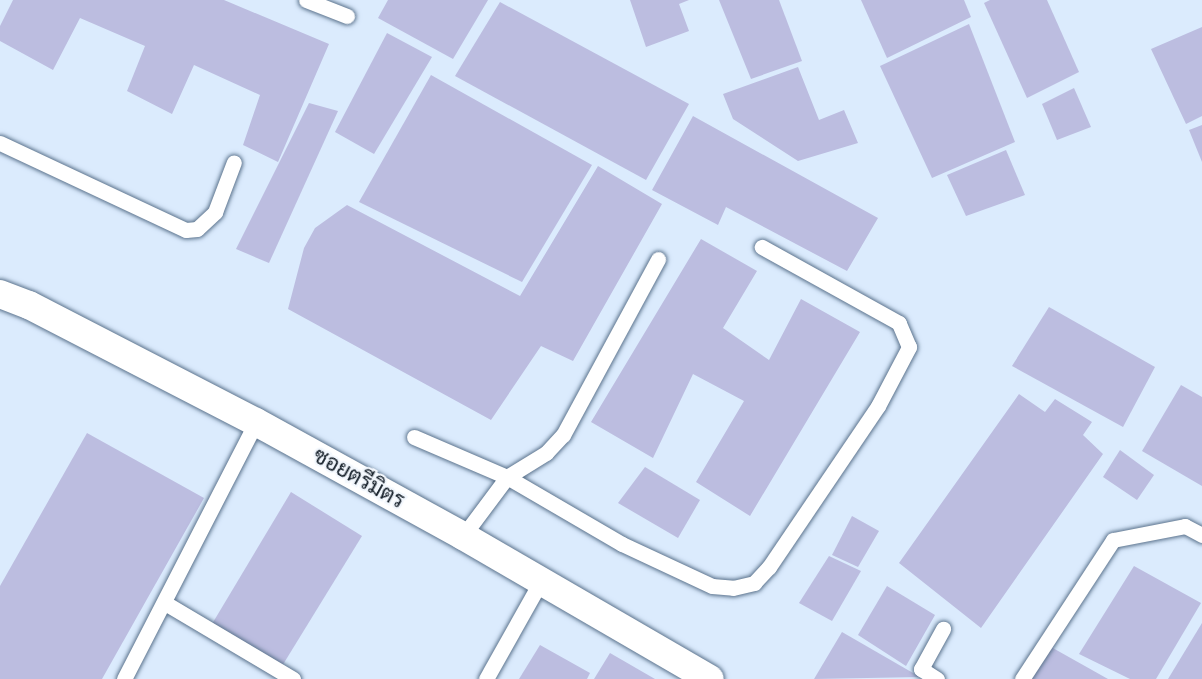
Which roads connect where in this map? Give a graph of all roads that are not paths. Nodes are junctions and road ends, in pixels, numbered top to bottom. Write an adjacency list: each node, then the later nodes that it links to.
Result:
1 (306, 0): 2 (lane)
2 (347, 16)
3 (0, 143): 4 (lane)
4 (234, 162)
5 (762, 247): 10 (lane)
6 (658, 259): 10 (lane)
7 (0, 294): 8 (street, ซอยตรีมิตร)
8 (256, 422): 12 (street, ซอยตรีมิตร); 14 (lane)
9 (414, 437): 10 (lane)
10 (507, 477): 12 (lane)
11 (1202, 535): 21 (lane)
12 (464, 536): 13 (street, ซอยตรีมิตร)
13 (541, 581): 18 (lane); 19 (street, ซอยตรีมิตร)
14 (165, 603): 16 (lane); 17 (lane)
15 (943, 629): 20 (lane)
16 (124, 679)
17 (293, 679)
18 (486, 679)
19 (710, 679)
20 (937, 679)
21 (1022, 679)

